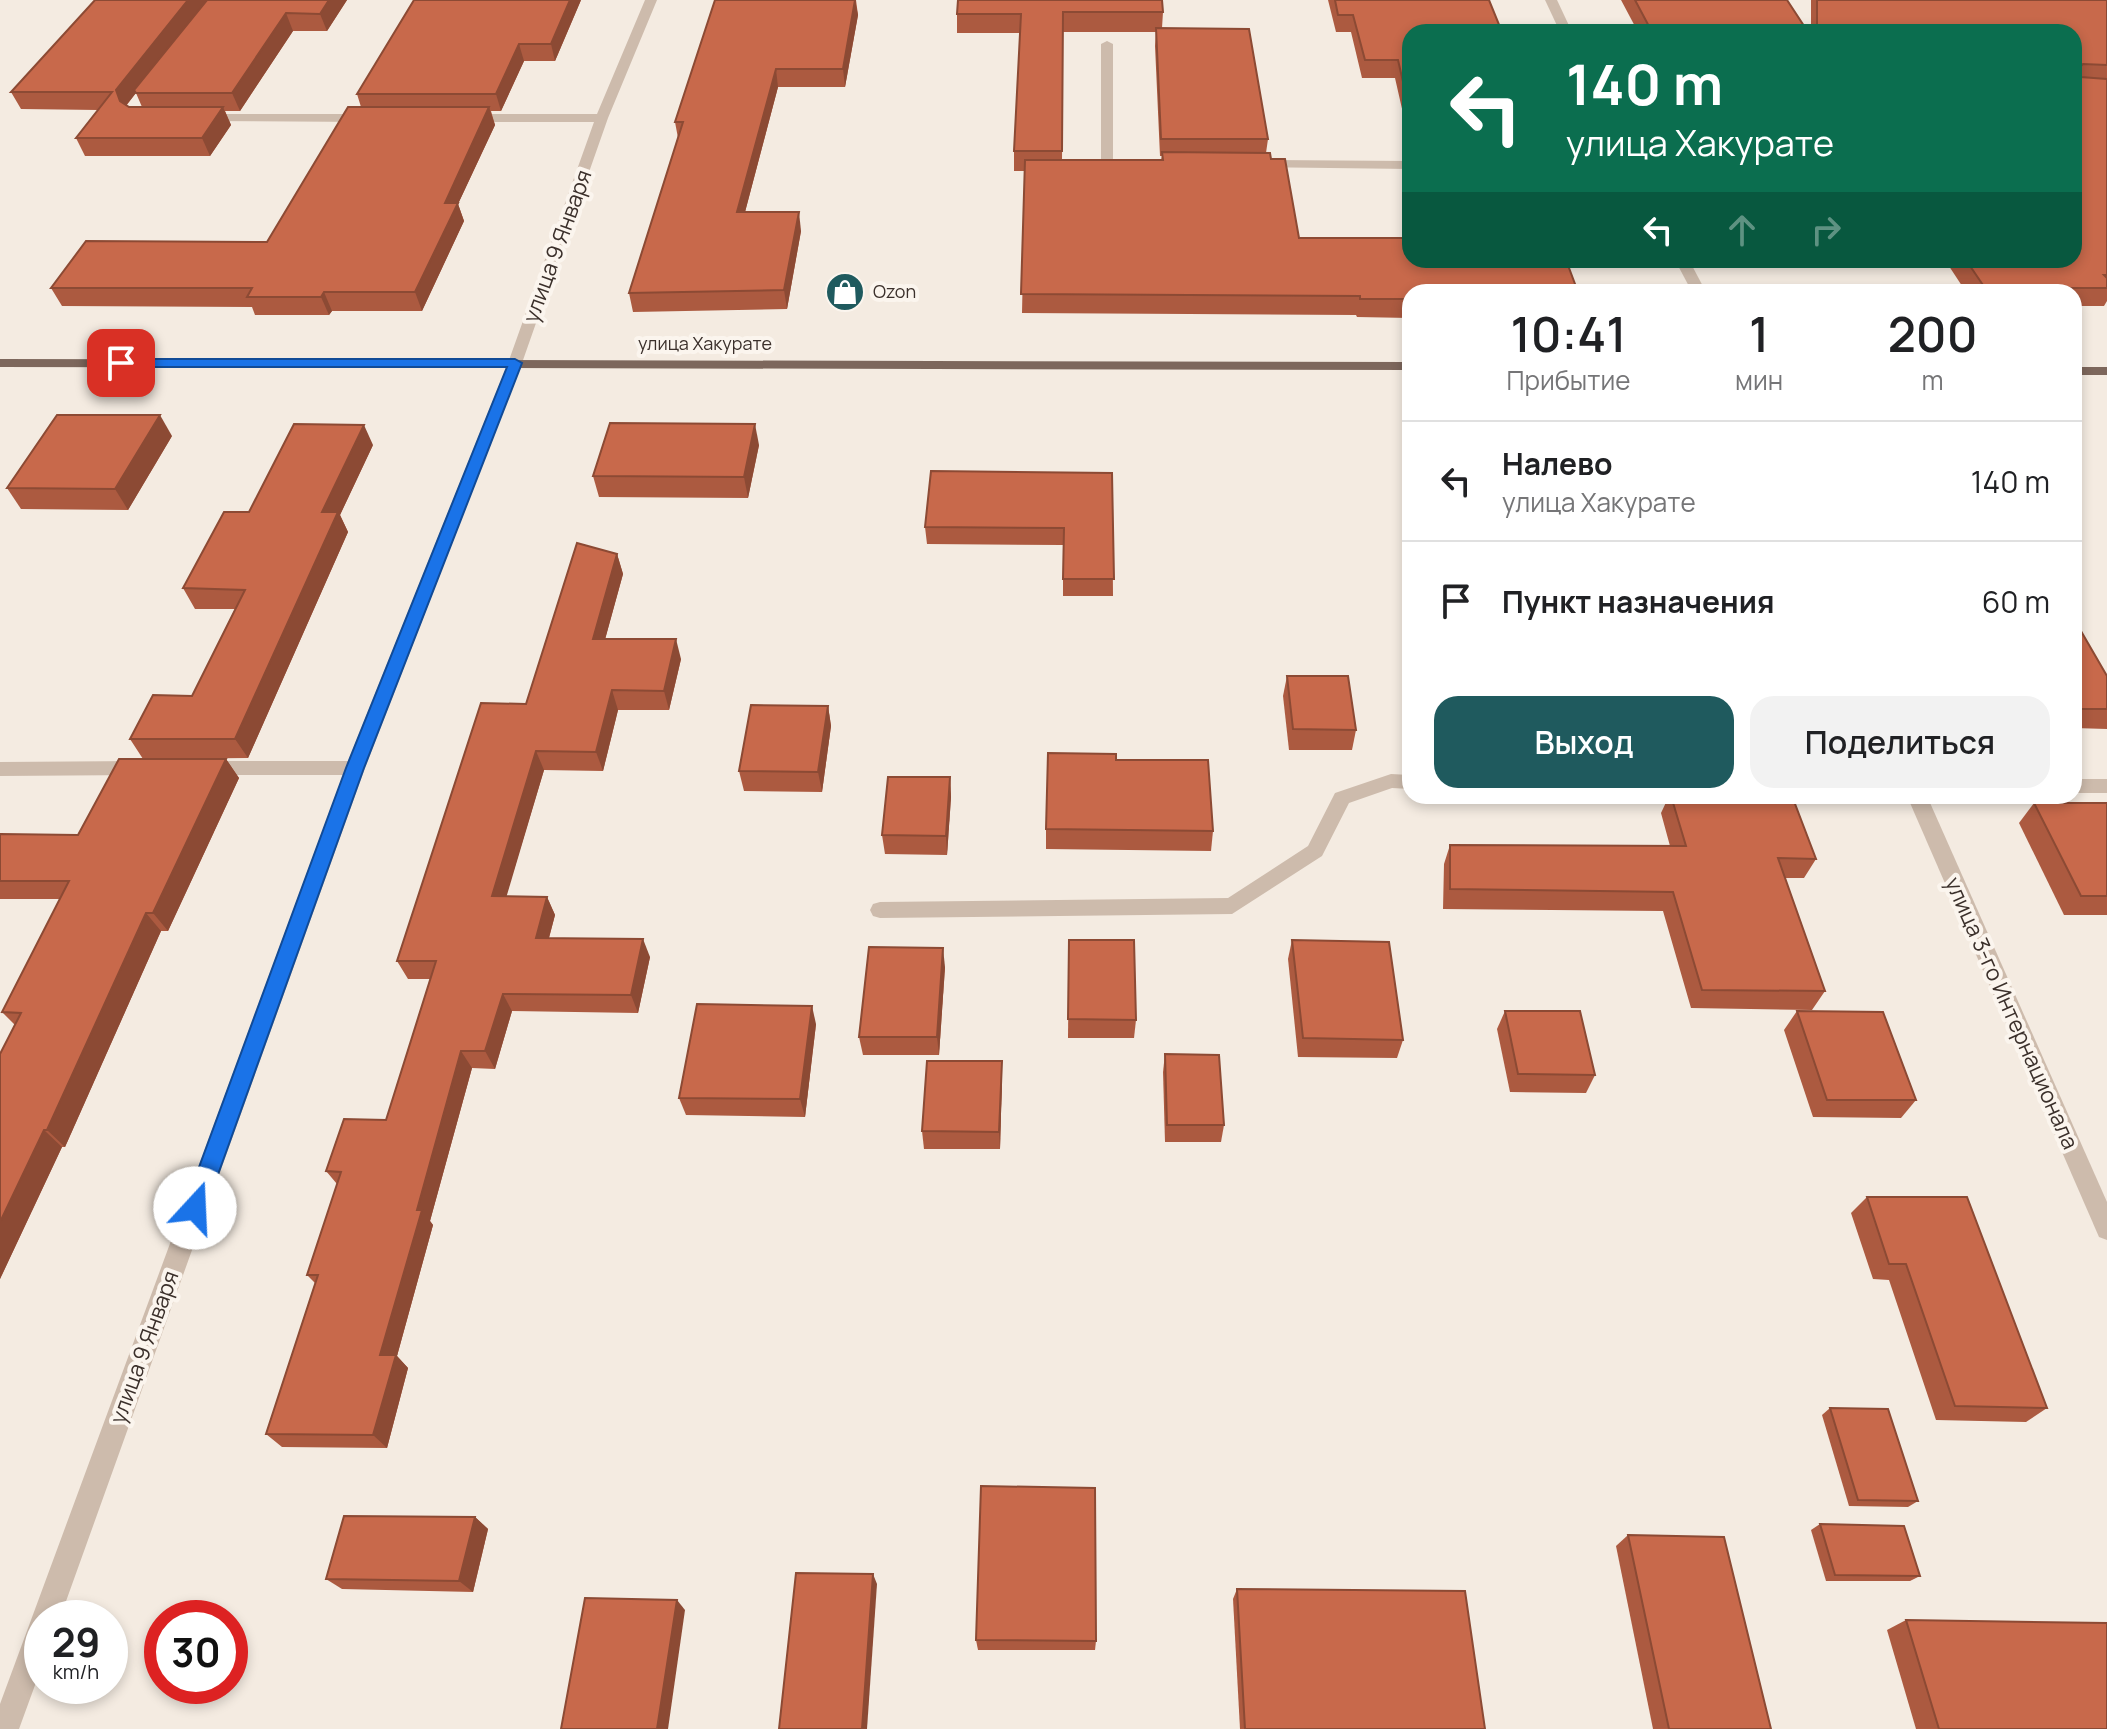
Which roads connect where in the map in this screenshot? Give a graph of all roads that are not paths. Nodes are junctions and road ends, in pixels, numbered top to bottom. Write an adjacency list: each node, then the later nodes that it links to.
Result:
1 (651, 0): 8 (street, улица 9 Января)
2 (1551, 0): 3 (street)
3 (1562, 24)
4 (1107, 44): 9 (street)
5 (184, 118): 6 (street)
6 (385, 118)
7 (447, 118): 8 (street)
8 (602, 118): 13 (street, улица 9 Января)
9 (1153, 163)
10 (1246, 164): 11 (street)
11 (1402, 165)
12 (0, 363): 13 (main road, улица Хакурате)
13 (515, 363): 14 (main road, улица Хакурате); 19 (street, улица 9 Января)
14 (1402, 366)
15 (2082, 371): 16 (main road)
16 (2107, 371)
17 (154, 768): 20 (street)
18 (185, 768): 19 (street)
19 (355, 768): 27 (street, улица 9 Января)
20 (0, 769)
21 (1402, 782): 25 (street)
22 (2082, 786): 23 (street)
23 (2107, 786)
24 (1921, 804): 26 (street, улица 3-го Интернационала)
25 (880, 910)
26 (2107, 1229)
27 (53, 1600)
28 (24, 1677): 29 (street)
29 (5, 1729)

